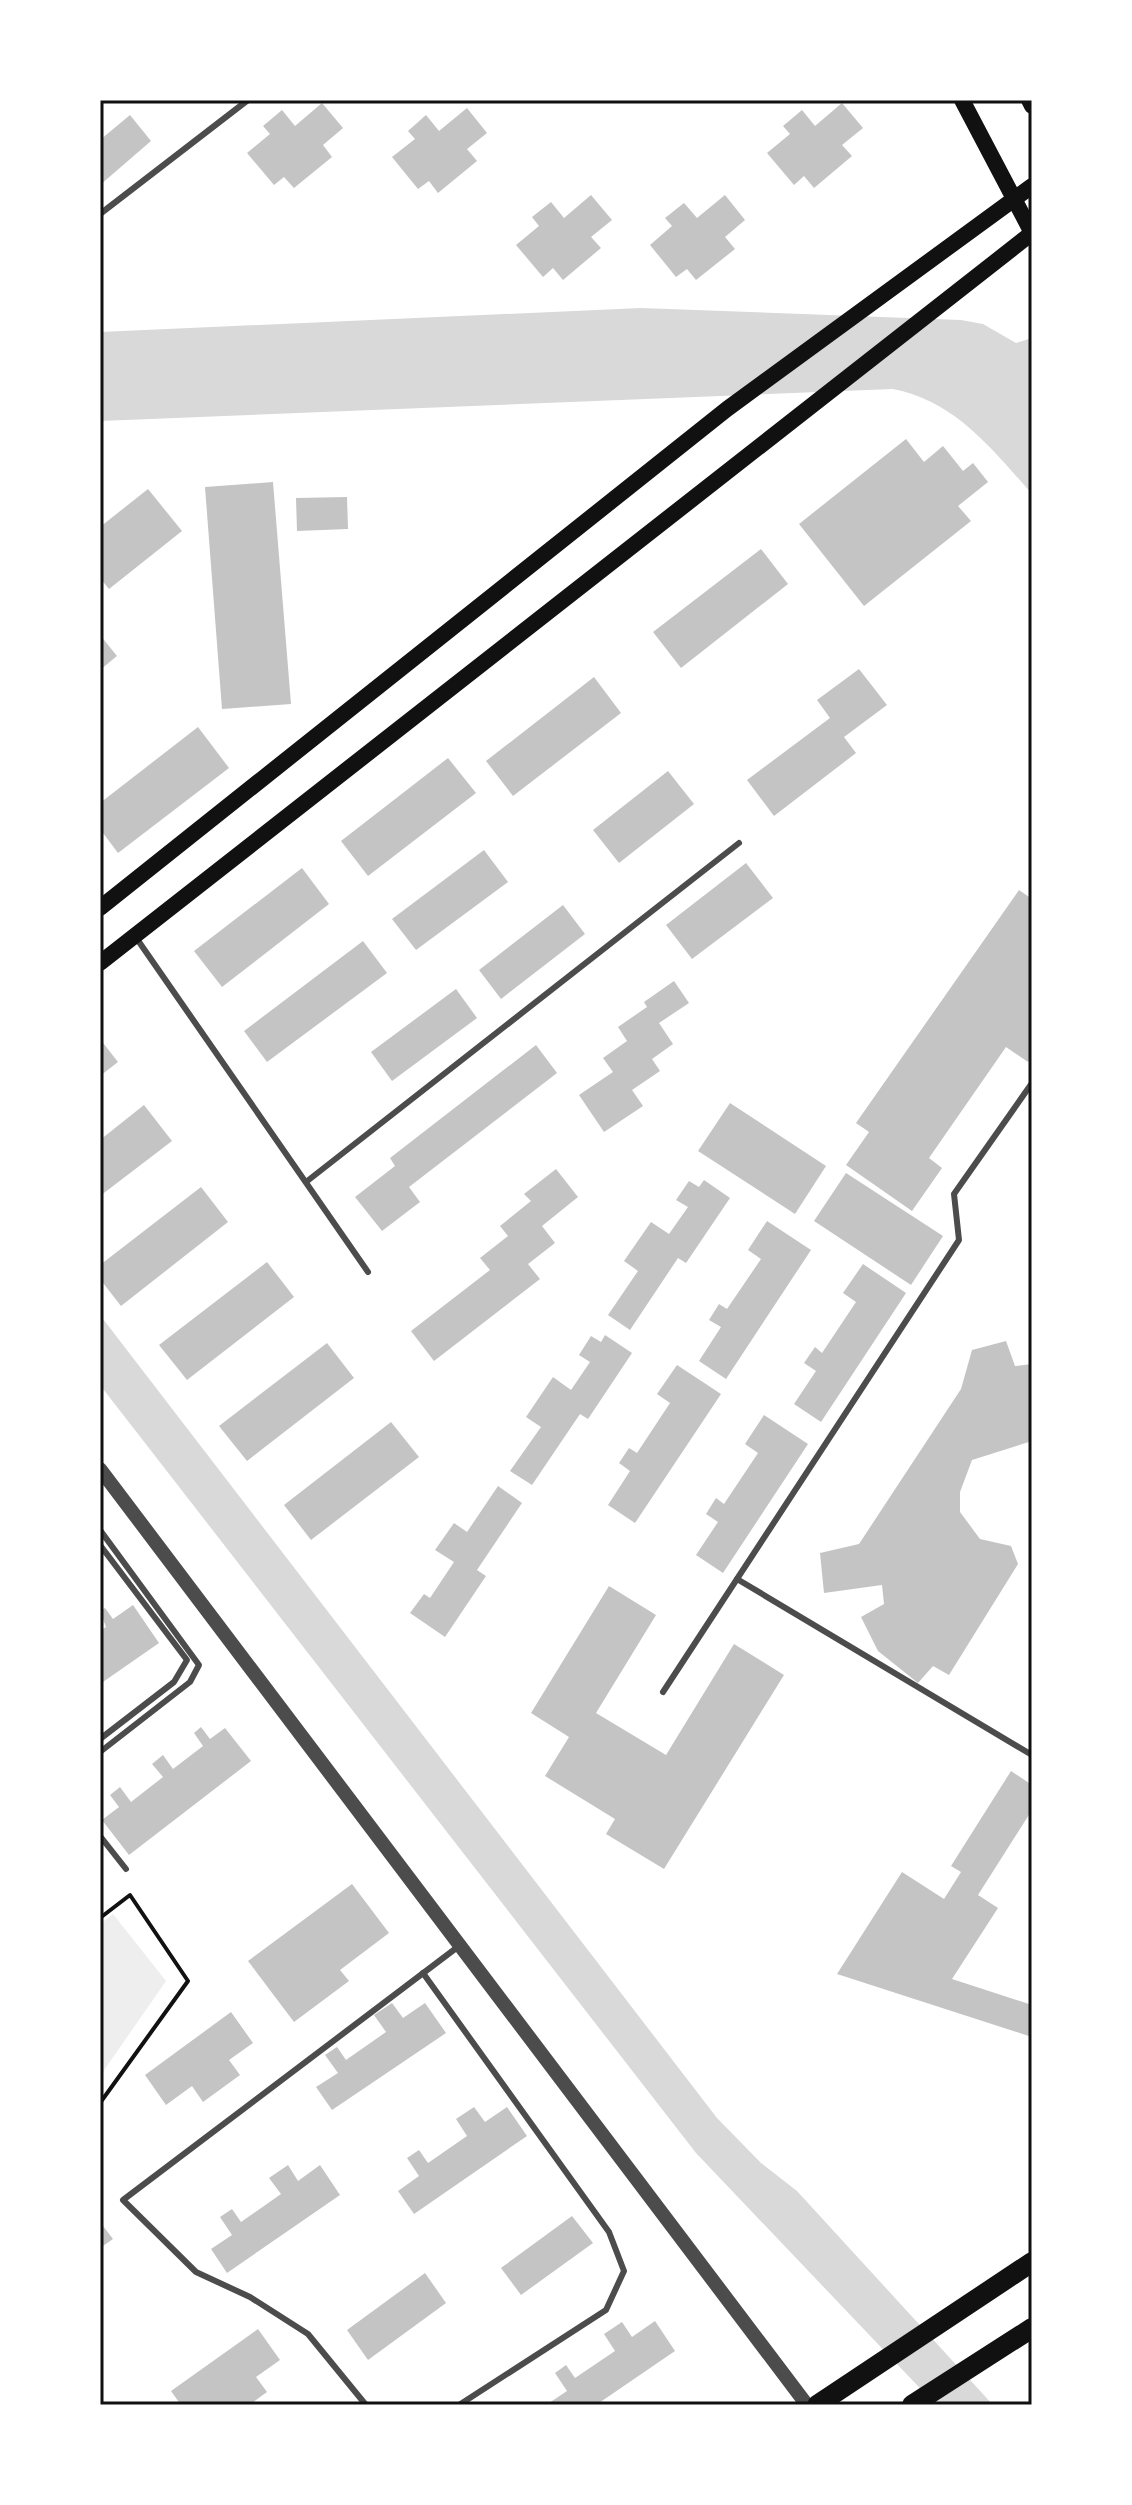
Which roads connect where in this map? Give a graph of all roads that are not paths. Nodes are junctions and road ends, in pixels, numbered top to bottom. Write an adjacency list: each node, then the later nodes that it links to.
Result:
1 (248, 100): 7 (lane)
2 (962, 100): 6 (main road)
3 (1029, 100): 4 (main road)
4 (1032, 106)
5 (1032, 186): 6 (main road)
6 (1014, 196): 8 (main road); 10 (main road)
7 (100, 214)
8 (1032, 233): 11 (main road)
9 (739, 843): 14 (lane)
10 (102, 903)
11 (135, 936): 12 (main road); 14 (lane)
12 (100, 963)
13 (1032, 1083): 19 (lane)
14 (306, 1182): 15 (lane)
15 (368, 1272)
16 (100, 1469): 26 (street)
17 (100, 1530): 22 (lane)
18 (100, 1545): 21 (lane)
19 (737, 1579): 20 (lane); 23 (lane)
20 (663, 1692)
21 (100, 1739)
22 (100, 1752)
23 (1032, 1755)
24 (100, 1836): 25 (lane)
25 (126, 1869)
26 (459, 1946): 27 (lane); 32 (street)
27 (423, 1973): 30 (lane); 31 (lane)
28 (1032, 2262): 33 (main road)
29 (1032, 2328): 34 (main road)
30 (366, 2405)
31 (459, 2405)
32 (807, 2405)
33 (817, 2405)
34 (912, 2405)

